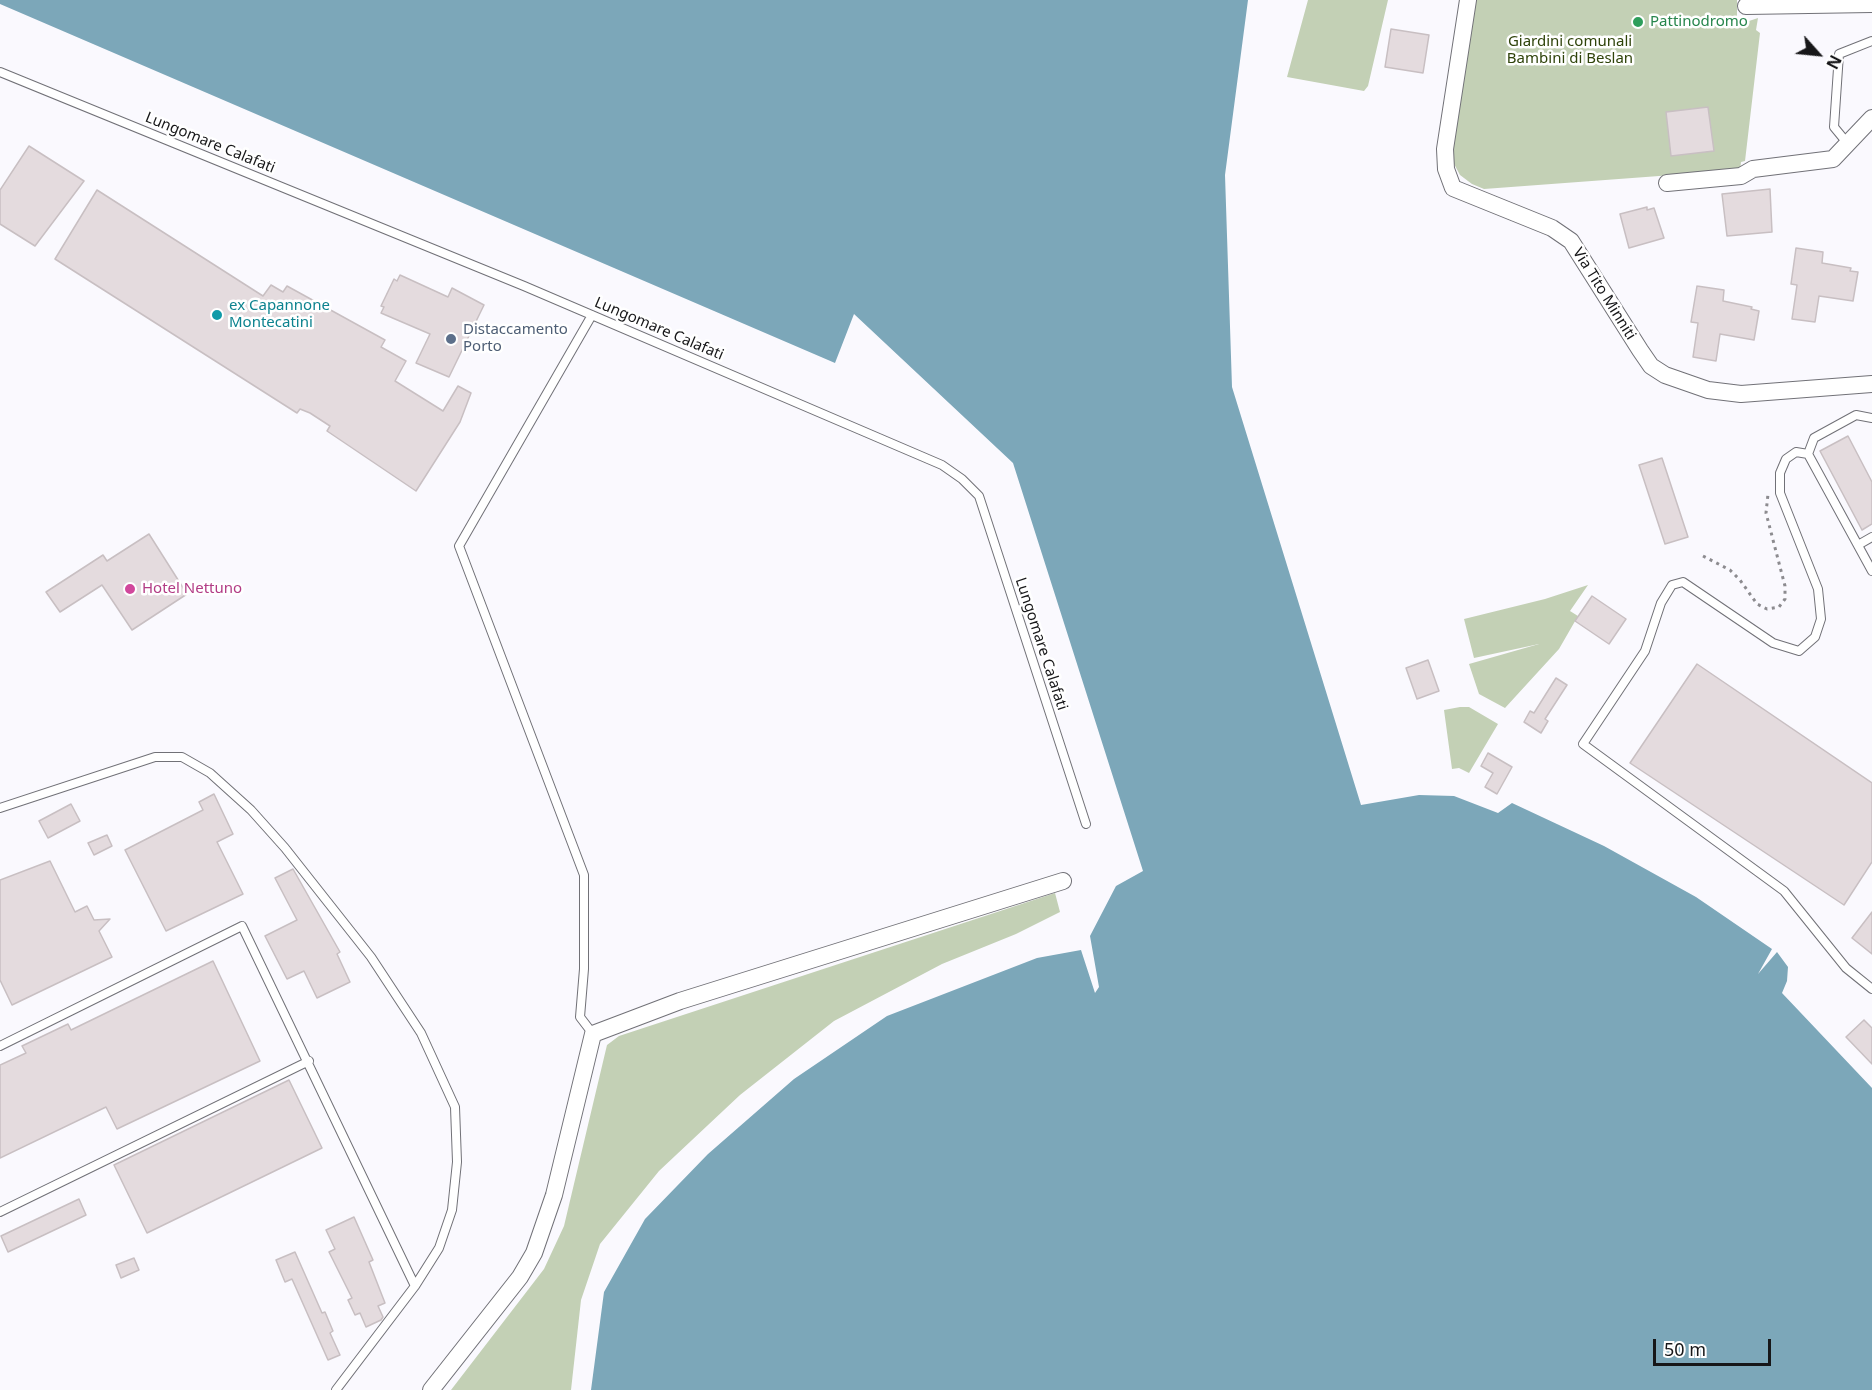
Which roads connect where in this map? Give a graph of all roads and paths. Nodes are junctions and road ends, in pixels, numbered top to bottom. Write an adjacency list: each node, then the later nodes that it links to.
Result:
1 (1468, 0): 10 (street, Via Tito Minniti)
2 (1754, 4): 3 (street)
3 (1872, 4)
4 (1872, 41): 7 (lane)
5 (0, 72): 9 (lane, Lungomare Calafati)
6 (1872, 118): 7 (street)
7 (1848, 144): 8 (street)
8 (1667, 183)
9 (592, 315): 19 (lane, Lungomare Calafati); 22 (lane)
10 (1872, 384)
11 (1872, 418): 12 (lane)
12 (1808, 454): 15 (lane); 21 (lane)
13 (1768, 485): 16 (path)
14 (1872, 537): 15 (lane)
15 (1858, 545): 17 (lane)
16 (1703, 556)
17 (1872, 572)
18 (0, 808): 26 (lane)
19 (1086, 824)
20 (1063, 881): 22 (street)
21 (1872, 988)
22 (593, 1034): 28 (street)
23 (0, 1046): 24 (lane)
24 (309, 1061): 25 (lane); 26 (lane)
25 (0, 1212)
26 (415, 1286): 27 (lane)
27 (336, 1390)
28 (431, 1390)

